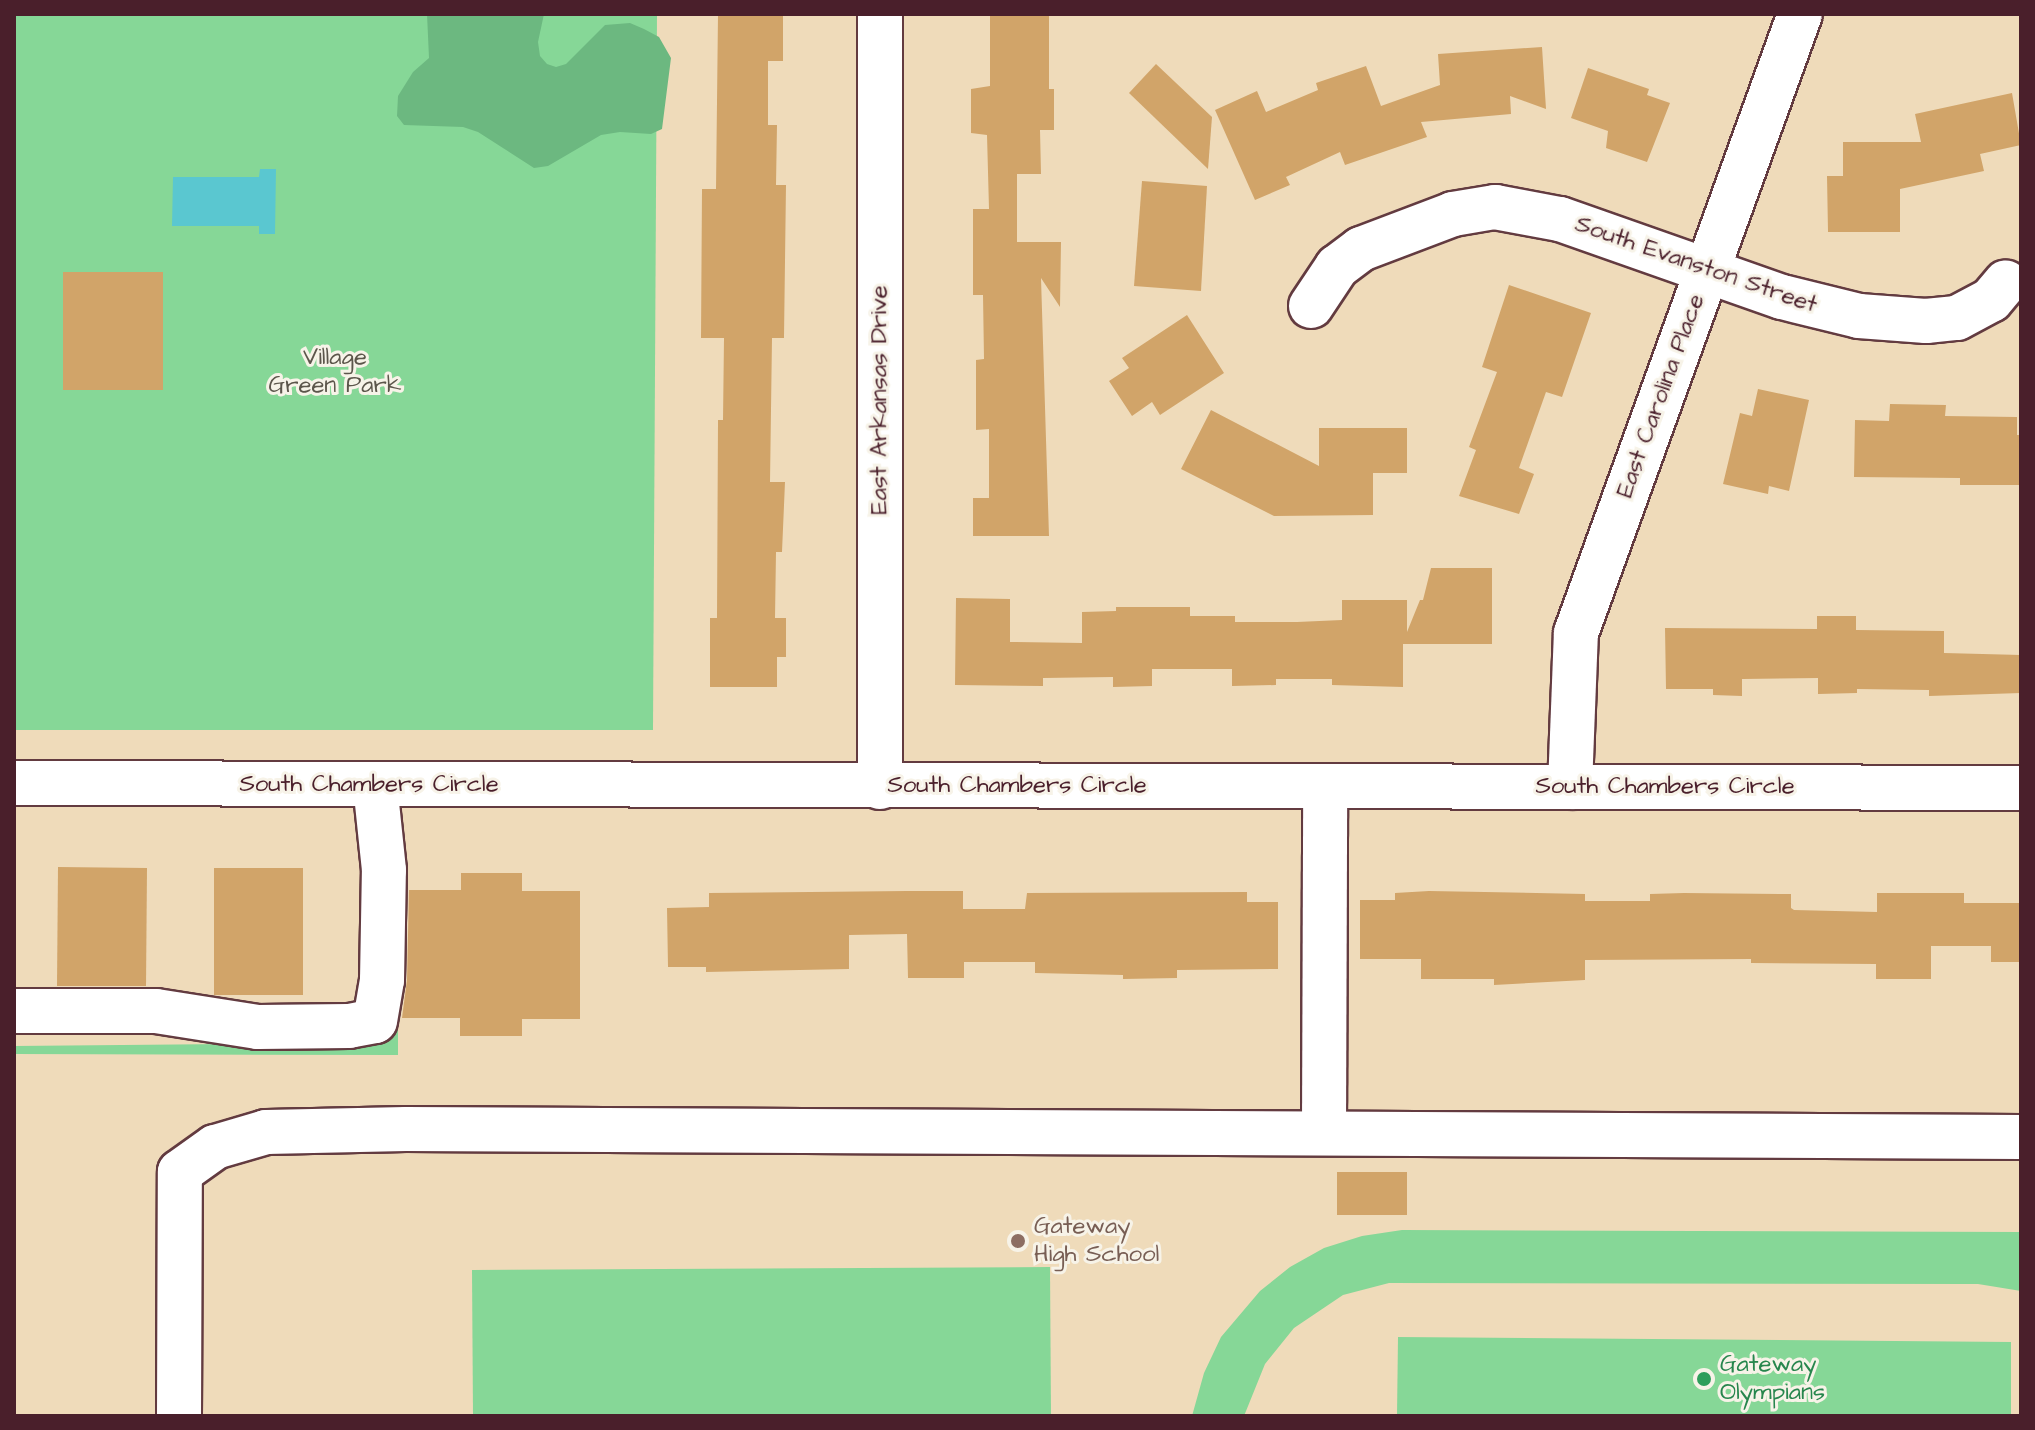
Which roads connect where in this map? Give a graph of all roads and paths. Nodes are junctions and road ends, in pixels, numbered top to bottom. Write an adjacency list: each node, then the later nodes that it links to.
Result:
1 (880, 14): 9 (street, East Arkansas Drive)
2 (1800, 14): 3 (street, East Carolina Place)
3 (1707, 271): 4 (street, South Evanston Street); 5 (street, South Evanston Street); 10 (street, East Carolina Place)
4 (2006, 282)
5 (1311, 306)
6 (14, 783): 7 (street, South Chambers Circle)
7 (375, 785): 9 (street, South Chambers Circle); 12 (street)
8 (1325, 786): 9 (street, South Chambers Circle); 10 (street, South Chambers Circle); 13 (street)
9 (880, 787)
10 (1570, 787): 11 (street, South Chambers Circle)
11 (2021, 788)
12 (14, 1011)
13 (1324, 1133): 14 (street); 15 (street)
14 (2021, 1137)
15 (179, 1416)

